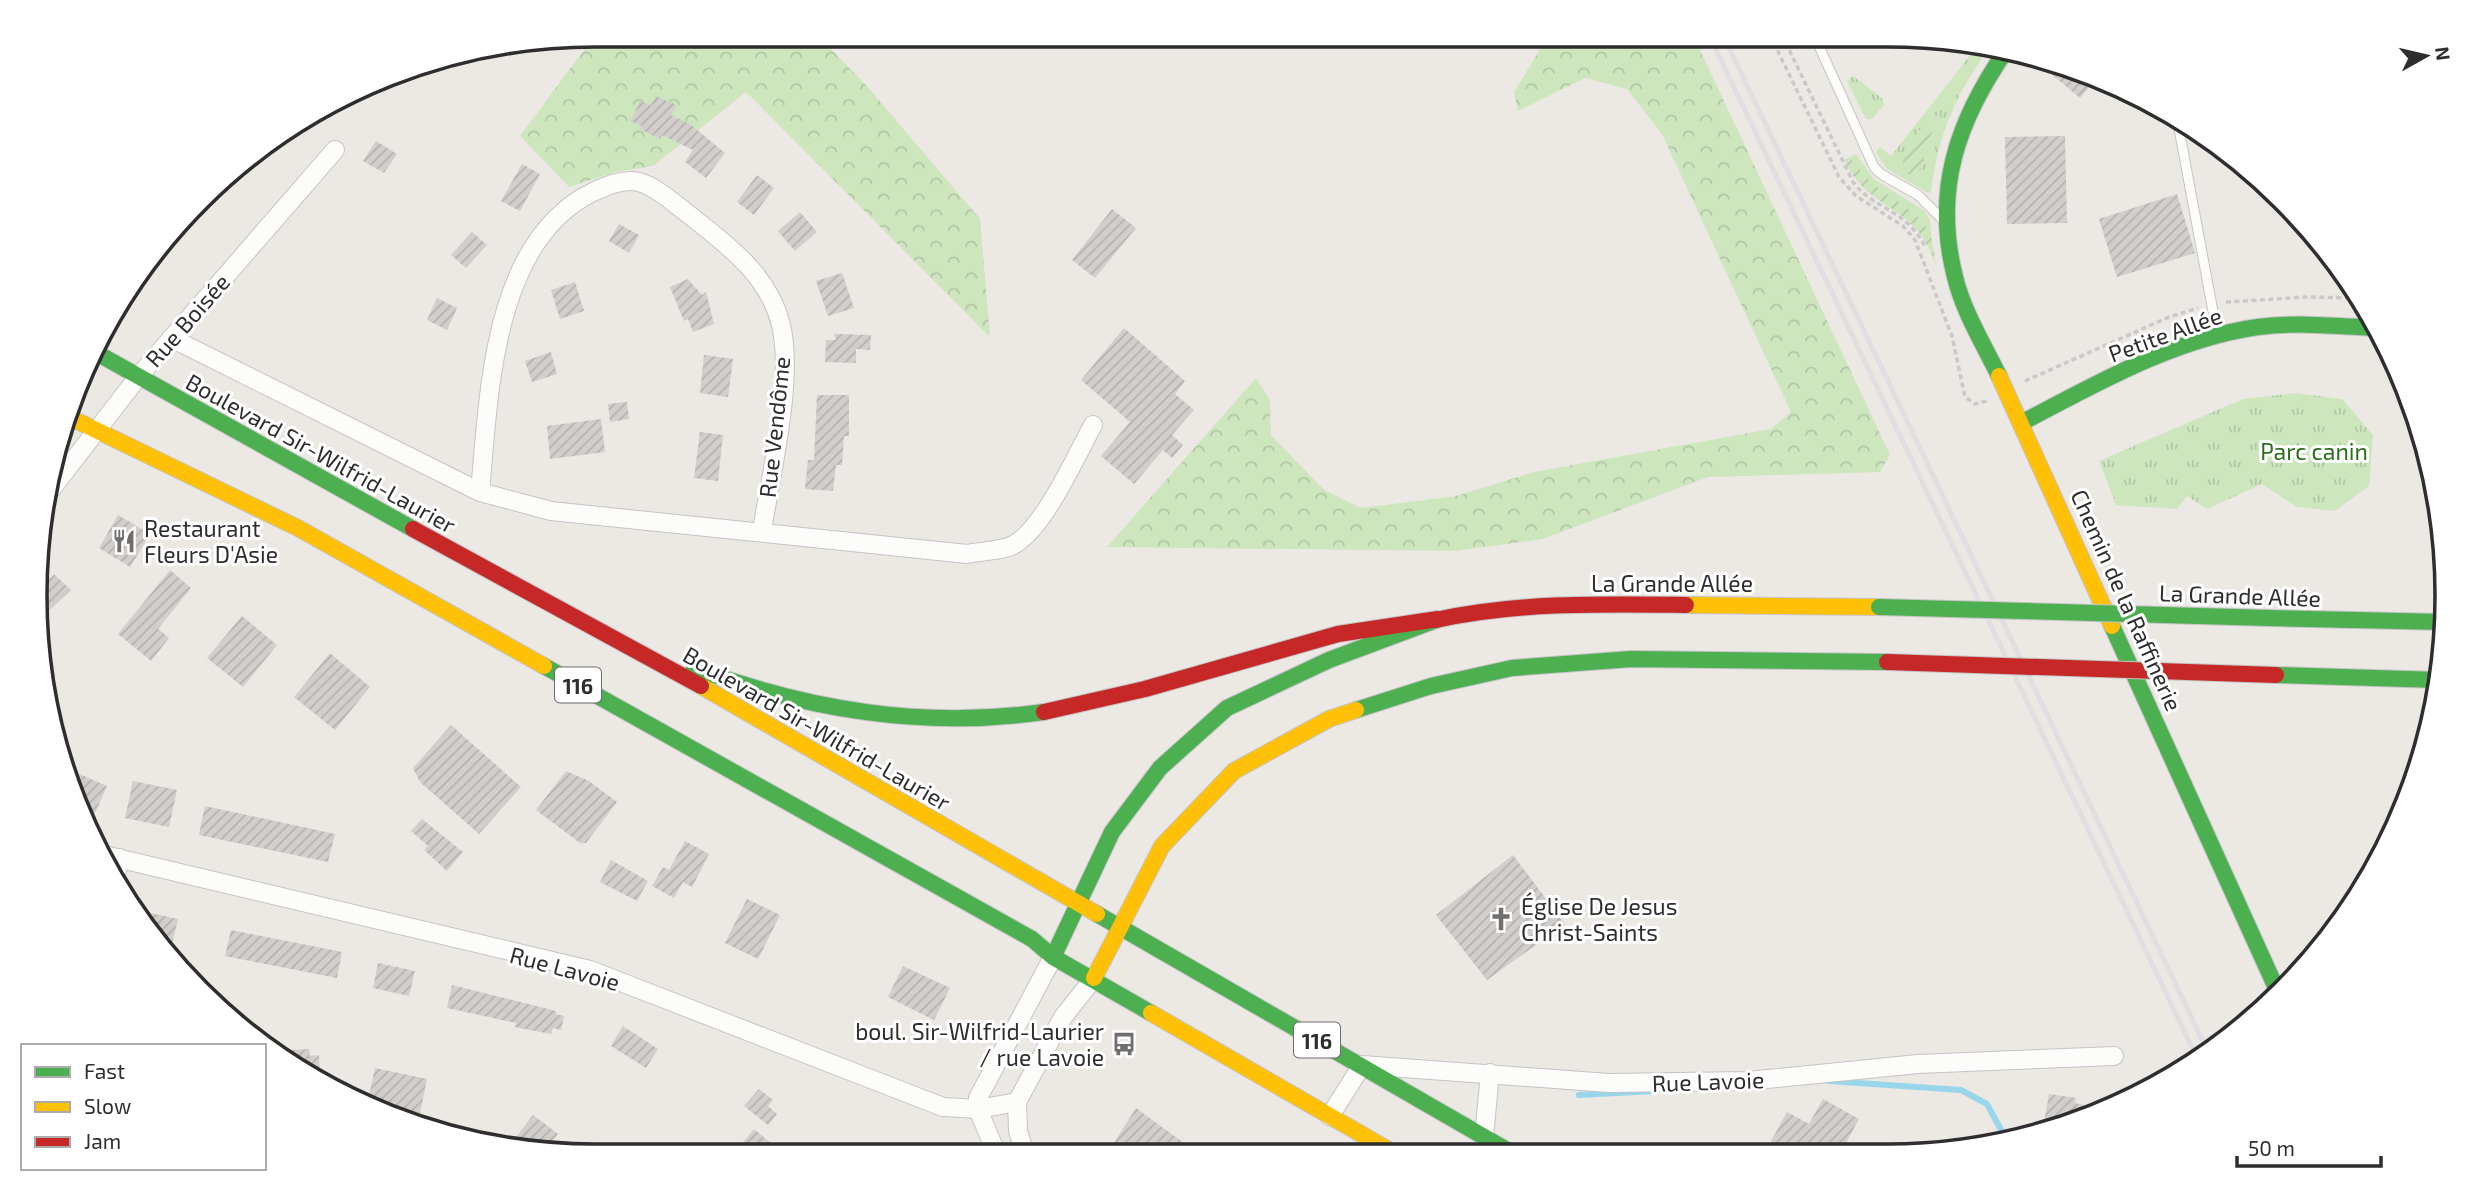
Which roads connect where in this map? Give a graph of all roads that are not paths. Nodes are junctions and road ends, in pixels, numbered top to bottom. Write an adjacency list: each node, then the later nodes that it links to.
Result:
1 (1819, 47): 5 (lane)
2 (2000, 60): 5 (street, Chemin de la Raffinerie)
3 (2179, 132): 7 (lane)
4 (335, 150): 8 (street, Rue Boisée)
5 (1945, 225): 12 (street, Chemin de la Raffinerie)
6 (2364, 327): 7 (street, Petite Allée)
7 (2218, 335): 12 (street, Petite Allée)
8 (171, 338): 10 (street, Rue Boisée); 16 (street, Rue Vendôme)
9 (102, 356): 10 (street, Boulevard Sir-Wilfrid-Laurier / 116)
10 (138, 377): 14 (street, Rue Boisée); 20 (street, Boulevard Sir-Wilfrid-Laurier / 116)
11 (75, 421): 14 (street, 116)
12 (2021, 423): 27 (street, Chemin de la Raffinerie)
13 (1093, 425): 17 (street, Rue Vendôme)
14 (94, 432): 15 (street, Rue Boisée); 25 (street, 116)
15 (61, 476)
16 (480, 492): 17 (street, Rue Vendôme); 17 (street, Rue Vendôme)
17 (762, 531)
18 (1438, 619): 19 (street, La Grande Allée, bridge); 20 (street); 23 (street, La Grande Allée)
19 (2434, 622)
20 (595, 628): 23 (street, Boulevard Sir-Wilfrid-Laurier / 116)
21 (2428, 680): 24 (street, bridge)
22 (119, 866): 32 (street, Rue Lavoie)
23 (1077, 903): 24 (street, Boulevard Sir-Wilfrid-Laurier / 116); 25 (street, La Grande Allée)
24 (1123, 926): 26 (street); 29 (street, Boulevard Sir-Wilfrid-Laurier / 116)
25 (1053, 957): 26 (street, 116); 32 (street)
26 (1094, 978): 31 (street); 33 (street, 116)
27 (2274, 983)
28 (2114, 1056): 30 (street, Rue Lavoie)
29 (1362, 1065): 30 (street, Rue Lavoie); 33 (street); 34 (street, Boulevard Sir-Wilfrid-Laurier / 116)
30 (1490, 1073): 34 (street)
31 (1017, 1102): 32 (street, Rue Lavoie); 36 (street)
32 (978, 1109): 35 (street)
33 (1330, 1116): 37 (street, 116)
34 (1484, 1137): 38 (street, Boulevard Sir-Wilfrid-Laurier / 116)
35 (994, 1144)
36 (1022, 1144)
37 (1378, 1144)
38 (1496, 1144)

